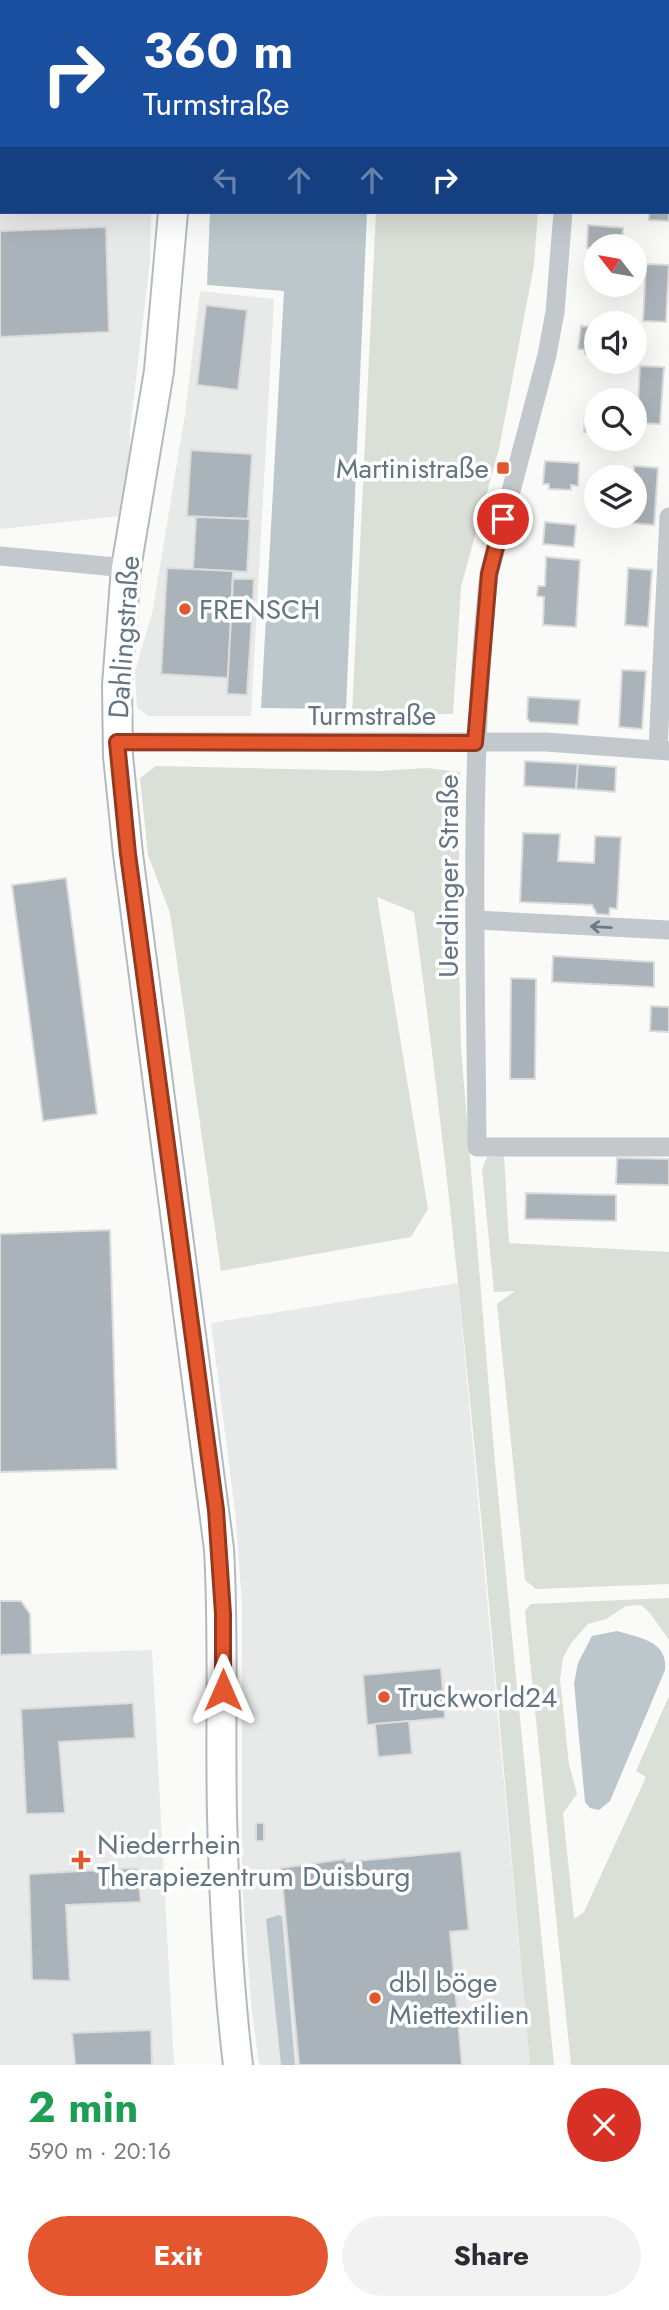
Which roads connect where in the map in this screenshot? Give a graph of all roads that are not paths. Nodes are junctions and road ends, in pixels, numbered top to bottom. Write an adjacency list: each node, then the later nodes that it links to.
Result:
1 (173, 214): 5 (street, Dahlingstraße)
2 (563, 214): 7 (street, Uerdinger Straße)
3 (669, 517): 8 (street)
4 (0, 555): 5 (street)
5 (126, 568): 6 (street, Dahlingstraße)
6 (117, 742): 7 (street, Turmstraße); 12 (street, Dahlingstraße)
7 (475, 743): 8 (street, Turmstraße); 9 (street, Uerdinger Straße)
8 (664, 750)
9 (476, 920): 10 (street, one-way to 9); 11 (street, Uerdinger Straße)
10 (669, 930)
11 (669, 1147)
12 (238, 2065)

